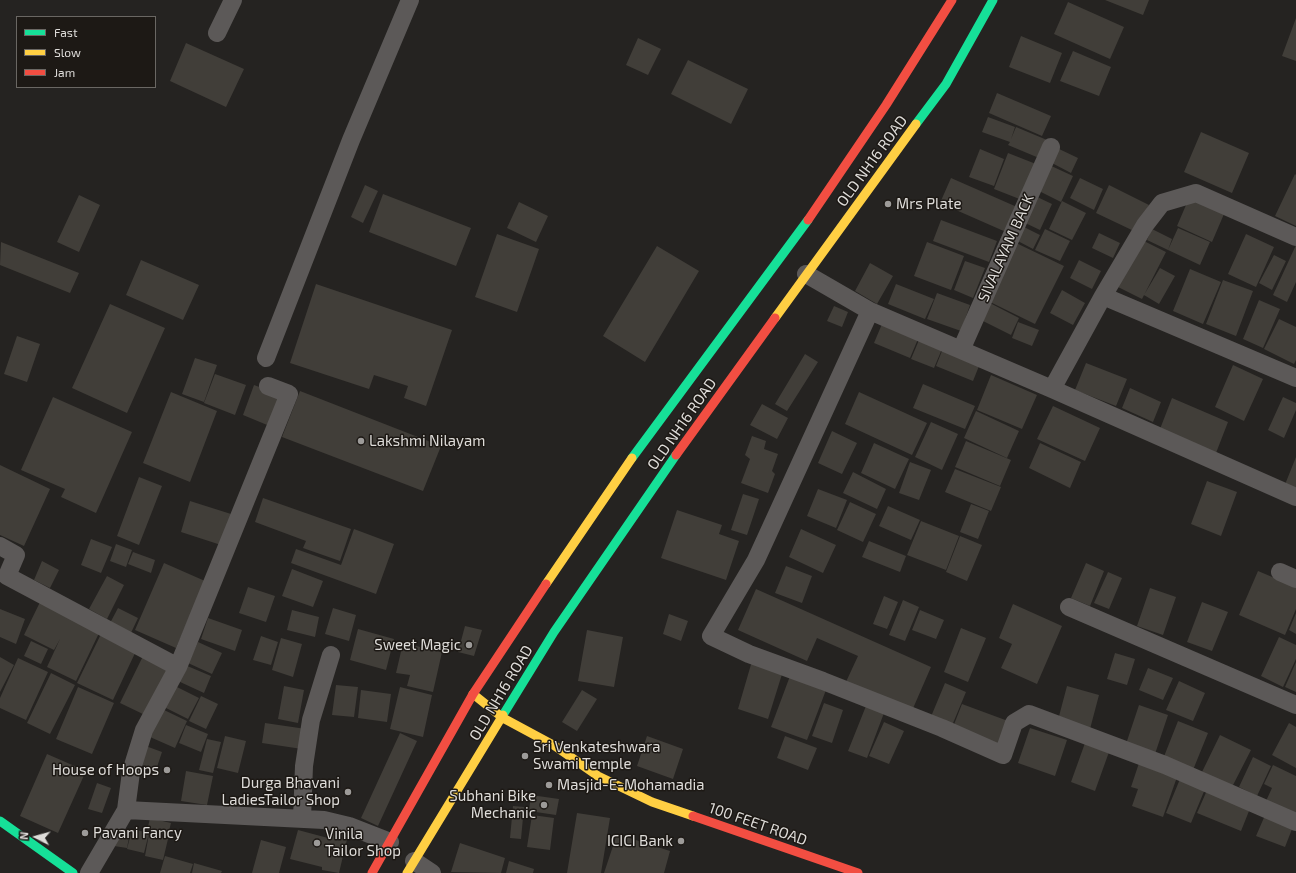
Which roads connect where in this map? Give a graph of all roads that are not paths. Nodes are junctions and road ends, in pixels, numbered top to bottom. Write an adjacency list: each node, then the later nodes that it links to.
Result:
1 (233, 0): 5 (street)
2 (410, 0): 12 (street)
3 (952, 0): 24 (main road, OLD NH16 ROAD)
4 (992, 0): 8 (main road, OLD NH16 ROAD)
5 (217, 33)
6 (1051, 147): 11 (street, SIVALAYAM BACK)
7 (1296, 237): 9 (street)
8 (806, 274): 10 (street); 26 (main road, OLD NH16 ROAD)
9 (1103, 296): 13 (street); 15 (street)
10 (870, 311): 11 (street); 30 (street)
11 (961, 350): 15 (street)
12 (266, 358)
13 (1296, 378)
14 (268, 386): 23 (street)
15 (1052, 389): 16 (street)
16 (1296, 497)
17 (0, 546): 20 (street)
18 (1280, 572): 19 (street)
19 (1296, 579)
20 (4, 583): 23 (street)
21 (1070, 607): 25 (street)
22 (331, 655): 28 (street)
23 (178, 667): 27 (street)
24 (473, 694): 26 (main road, 100 FEET ROAD); 31 (main road, OLD NH16 ROAD)
25 (1296, 705)
26 (503, 718): 32 (main road, OLD NH16 ROAD); 37 (main road, 100 FEET ROAD)
27 (126, 810): 28 (street); 34 (street)
28 (302, 819): 31 (street)
29 (0, 821): 33 (main road)
30 (1296, 822)
31 (390, 842): 35 (main road, OLD NH16 ROAD)
32 (411, 867): 36 (street)
33 (73, 873)
34 (89, 873)
35 (372, 873)
36 (432, 873)
37 (858, 873)

